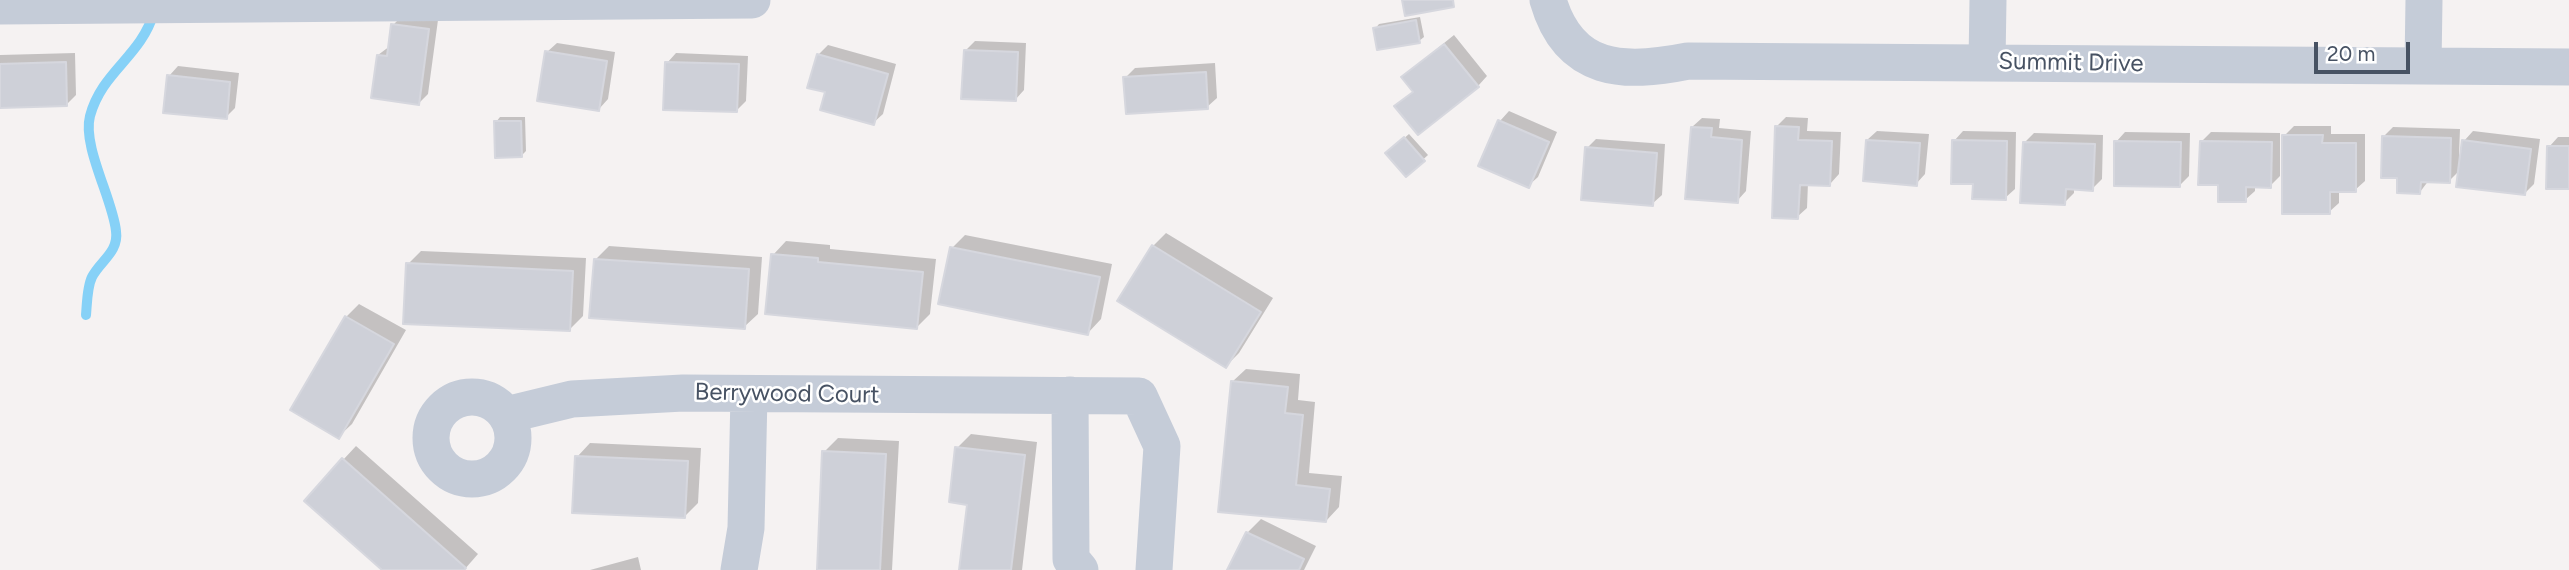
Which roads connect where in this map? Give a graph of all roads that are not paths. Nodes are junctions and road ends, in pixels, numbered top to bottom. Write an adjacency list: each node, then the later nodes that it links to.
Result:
1 (752, 0): 5 (street)
2 (1548, 0): 6 (street, Summit Drive)
3 (1988, 0): 6 (street)
4 (2424, 0): 7 (street)
5 (0, 6)
6 (1987, 62): 7 (street, Summit Drive)
7 (2423, 66): 8 (street, Summit Drive)
8 (2569, 68)
9 (750, 396): 10 (street, Berrywood Court); 11 (street, Berrywood Court); 12 (street)
10 (1070, 396): 13 (street); 14 (street, Berrywood Court)
11 (506, 415)
12 (739, 570)
13 (1080, 570)
14 (1154, 570)

